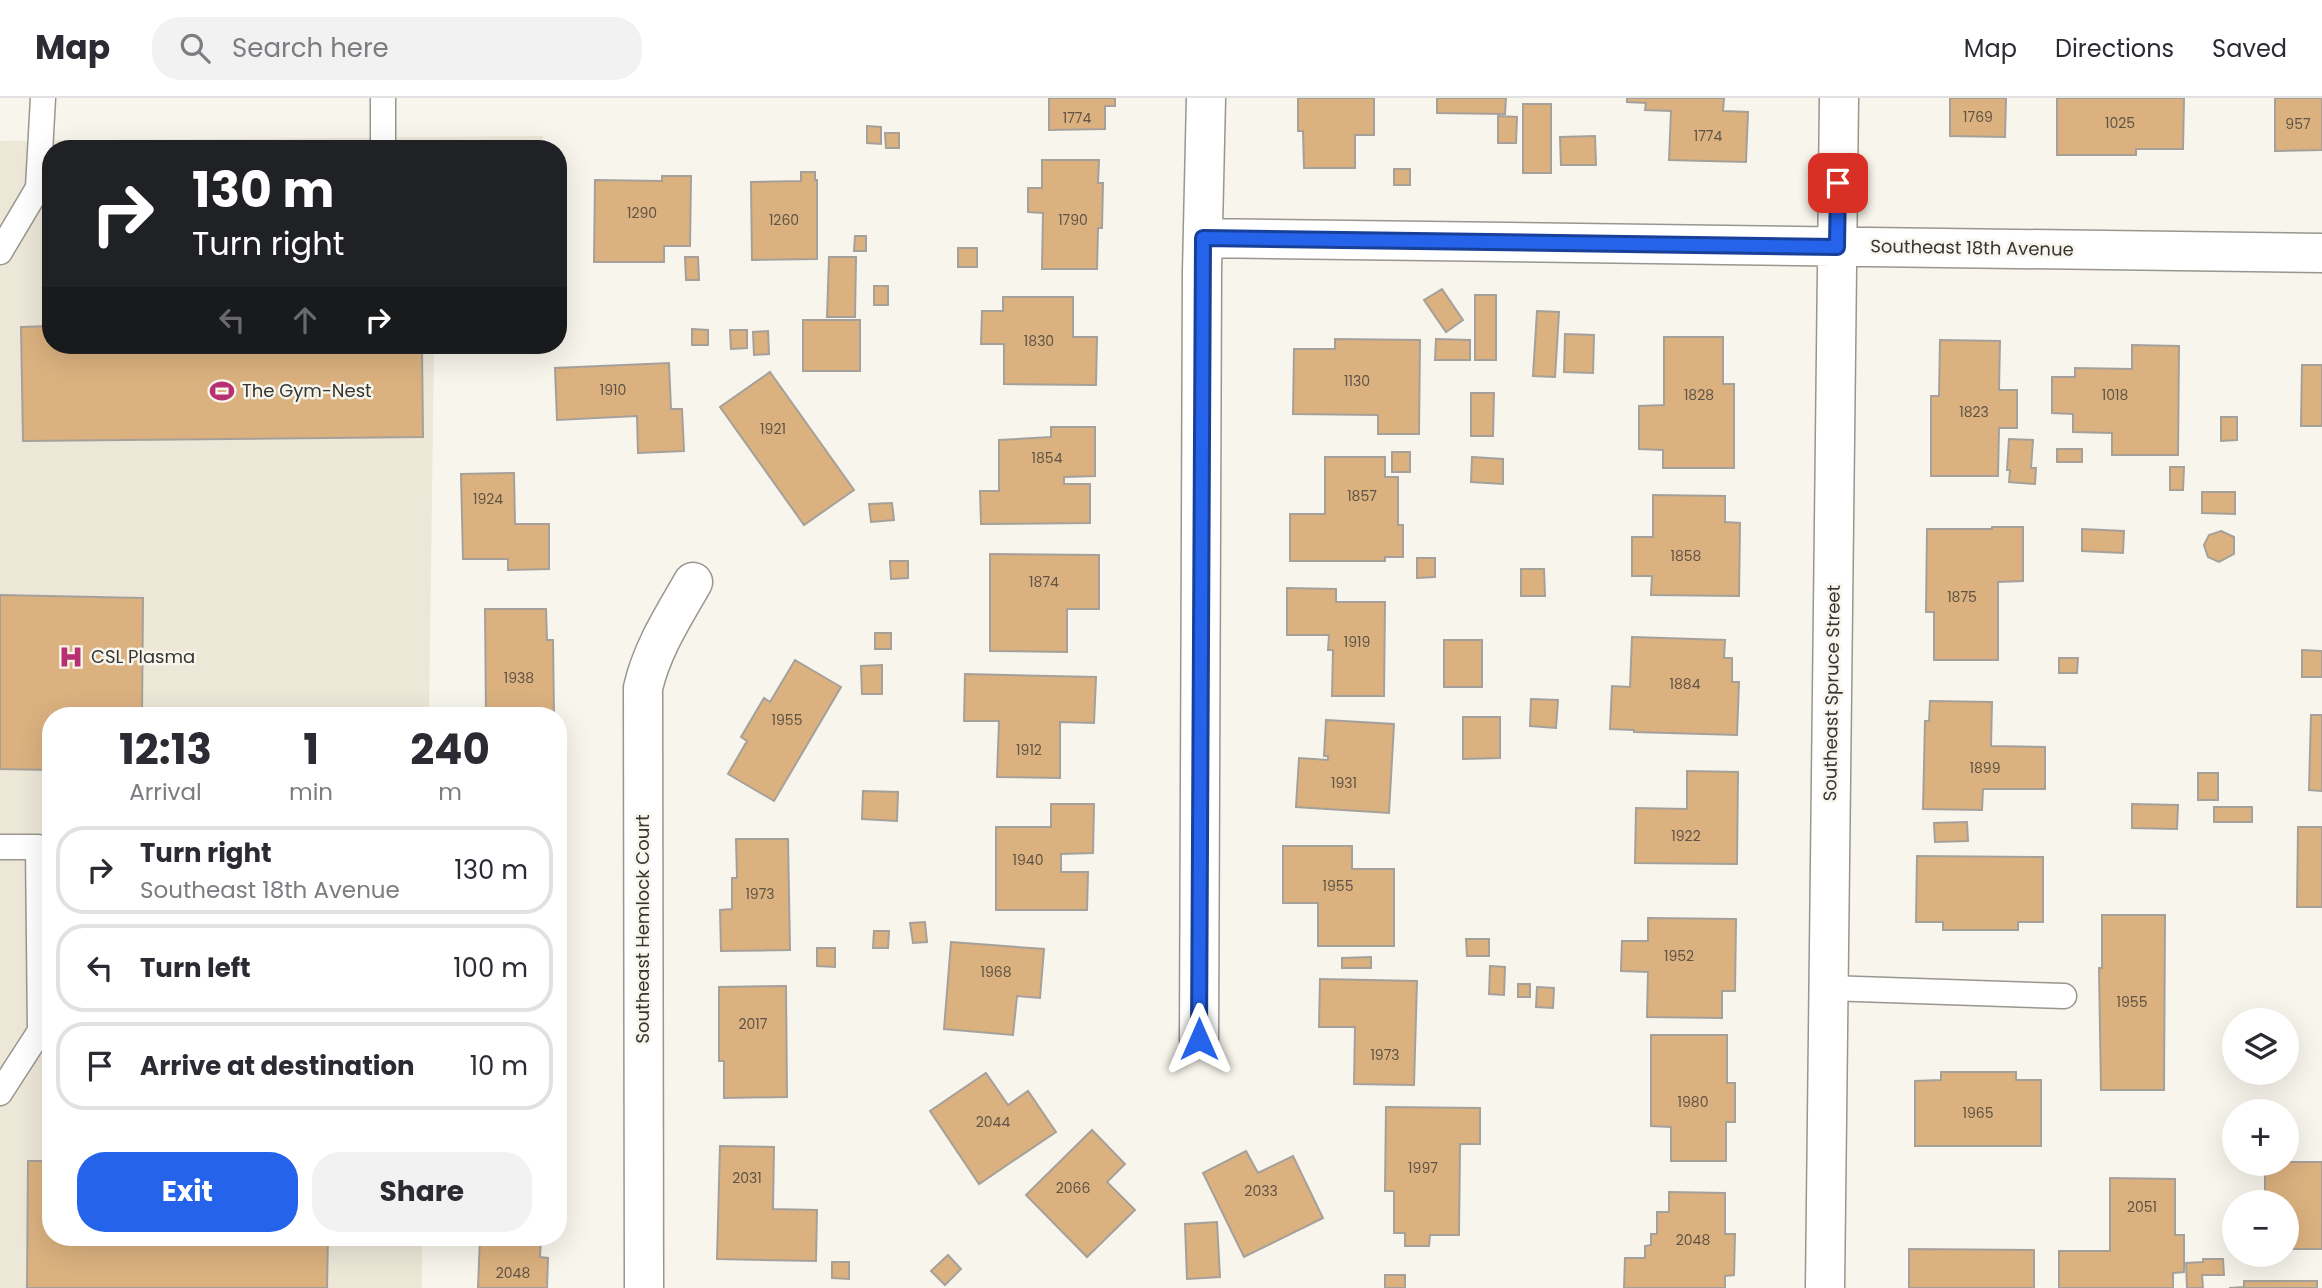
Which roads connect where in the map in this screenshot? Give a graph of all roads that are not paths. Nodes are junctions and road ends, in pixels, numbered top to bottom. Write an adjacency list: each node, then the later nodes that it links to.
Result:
1 (43, 98): 8 (lane)
2 (383, 98): 5 (lane)
3 (1206, 98): 6 (street)
4 (1839, 98): 7 (street, Southeast Spruce Street)
5 (383, 140)
6 (1203, 238): 7 (street, Southeast 18th Avenue); 14 (street)
7 (1837, 247): 9 (street, Southeast 18th Avenue); 12 (street, Southeast Spruce Street)
8 (0, 252)
9 (2322, 253)
10 (693, 582): 16 (street, Southeast Hemlock Court)
11 (0, 847): 15 (lane)
12 (1828, 988): 13 (lane); 17 (street, Southeast Spruce Street)
13 (2064, 996)
14 (1199, 1039)
15 (0, 1093)
16 (644, 1288)
17 (1825, 1288)

